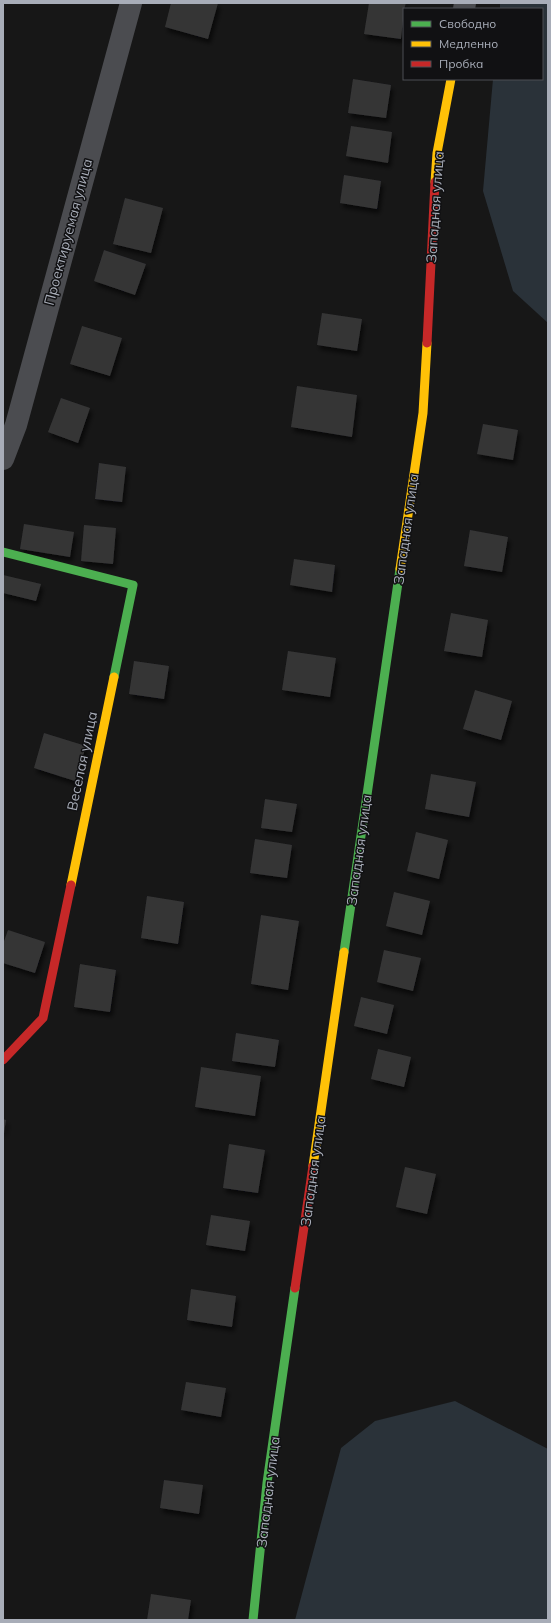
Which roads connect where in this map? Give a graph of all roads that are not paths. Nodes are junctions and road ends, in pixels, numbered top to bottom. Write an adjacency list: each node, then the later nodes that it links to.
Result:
1 (131, 3): 3 (street, Проектируемая улица)
2 (451, 80): 6 (street, Западная улица)
3 (3, 460)
4 (3, 552): 5 (street, Веселая улица)
5 (3, 1060)
6 (253, 1620)

